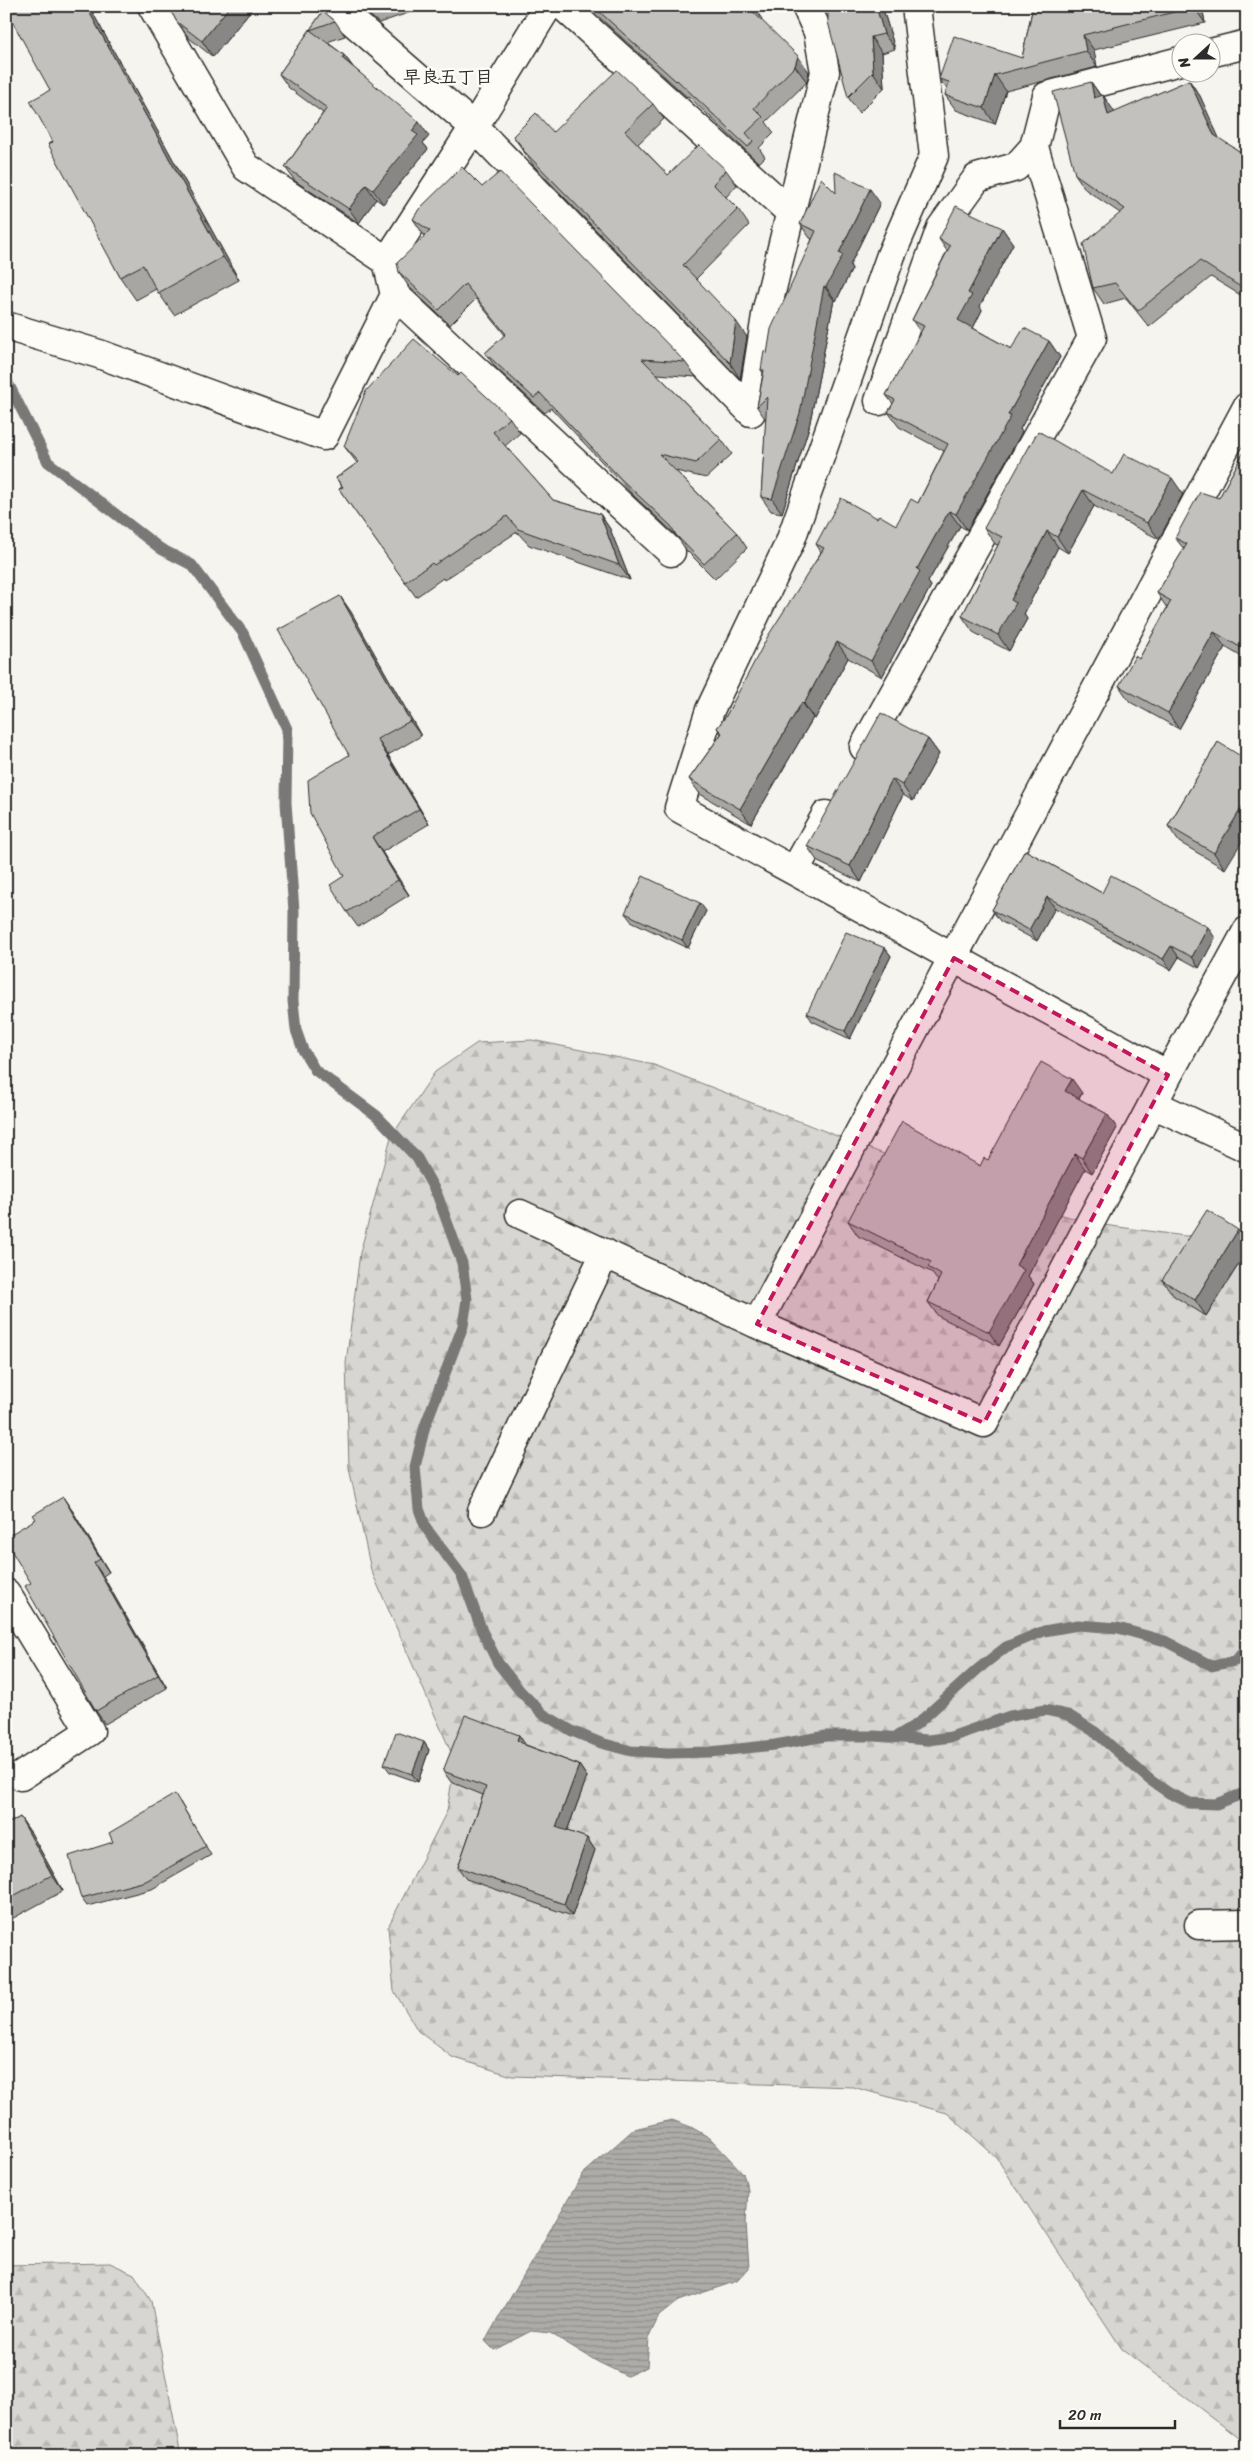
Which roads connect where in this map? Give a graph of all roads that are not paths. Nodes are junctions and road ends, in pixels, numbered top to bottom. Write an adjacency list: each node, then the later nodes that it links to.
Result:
1 (152, 6): 13 (street)
2 (335, 6): 10 (street)
3 (548, 6): 10 (street)
4 (563, 6): 12 (street)
5 (806, 6): 12 (street)
6 (916, 6): 21 (street)
7 (1247, 44): 8 (street)
8 (1220, 51)
9 (1170, 64): 11 (street)
10 (474, 127): 12 (street); 13 (street)
11 (1034, 147): 16 (street); 19 (street)
12 (790, 212)
13 (387, 261): 14 (street)
14 (395, 295): 15 (street); 18 (street)
15 (6, 326)
16 (879, 401)
17 (1247, 407): 23 (street)
18 (671, 552)
19 (854, 766)
20 (839, 792): 21 (street)
21 (795, 870): 23 (street)
22 (1247, 931): 24 (street)
23 (954, 958): 24 (street); 29 (street)
24 (1168, 1075): 25 (street)
25 (1153, 1104): 26 (street); 29 (street)
26 (1247, 1148)
27 (520, 1214): 28 (street)
28 (605, 1253): 29 (street); 30 (street)
29 (757, 1324)
30 (482, 1511)
31 (6, 1593): 32 (street)
32 (11, 1778)
33 (1247, 1924): 34 (street)
34 (1199, 1925)

